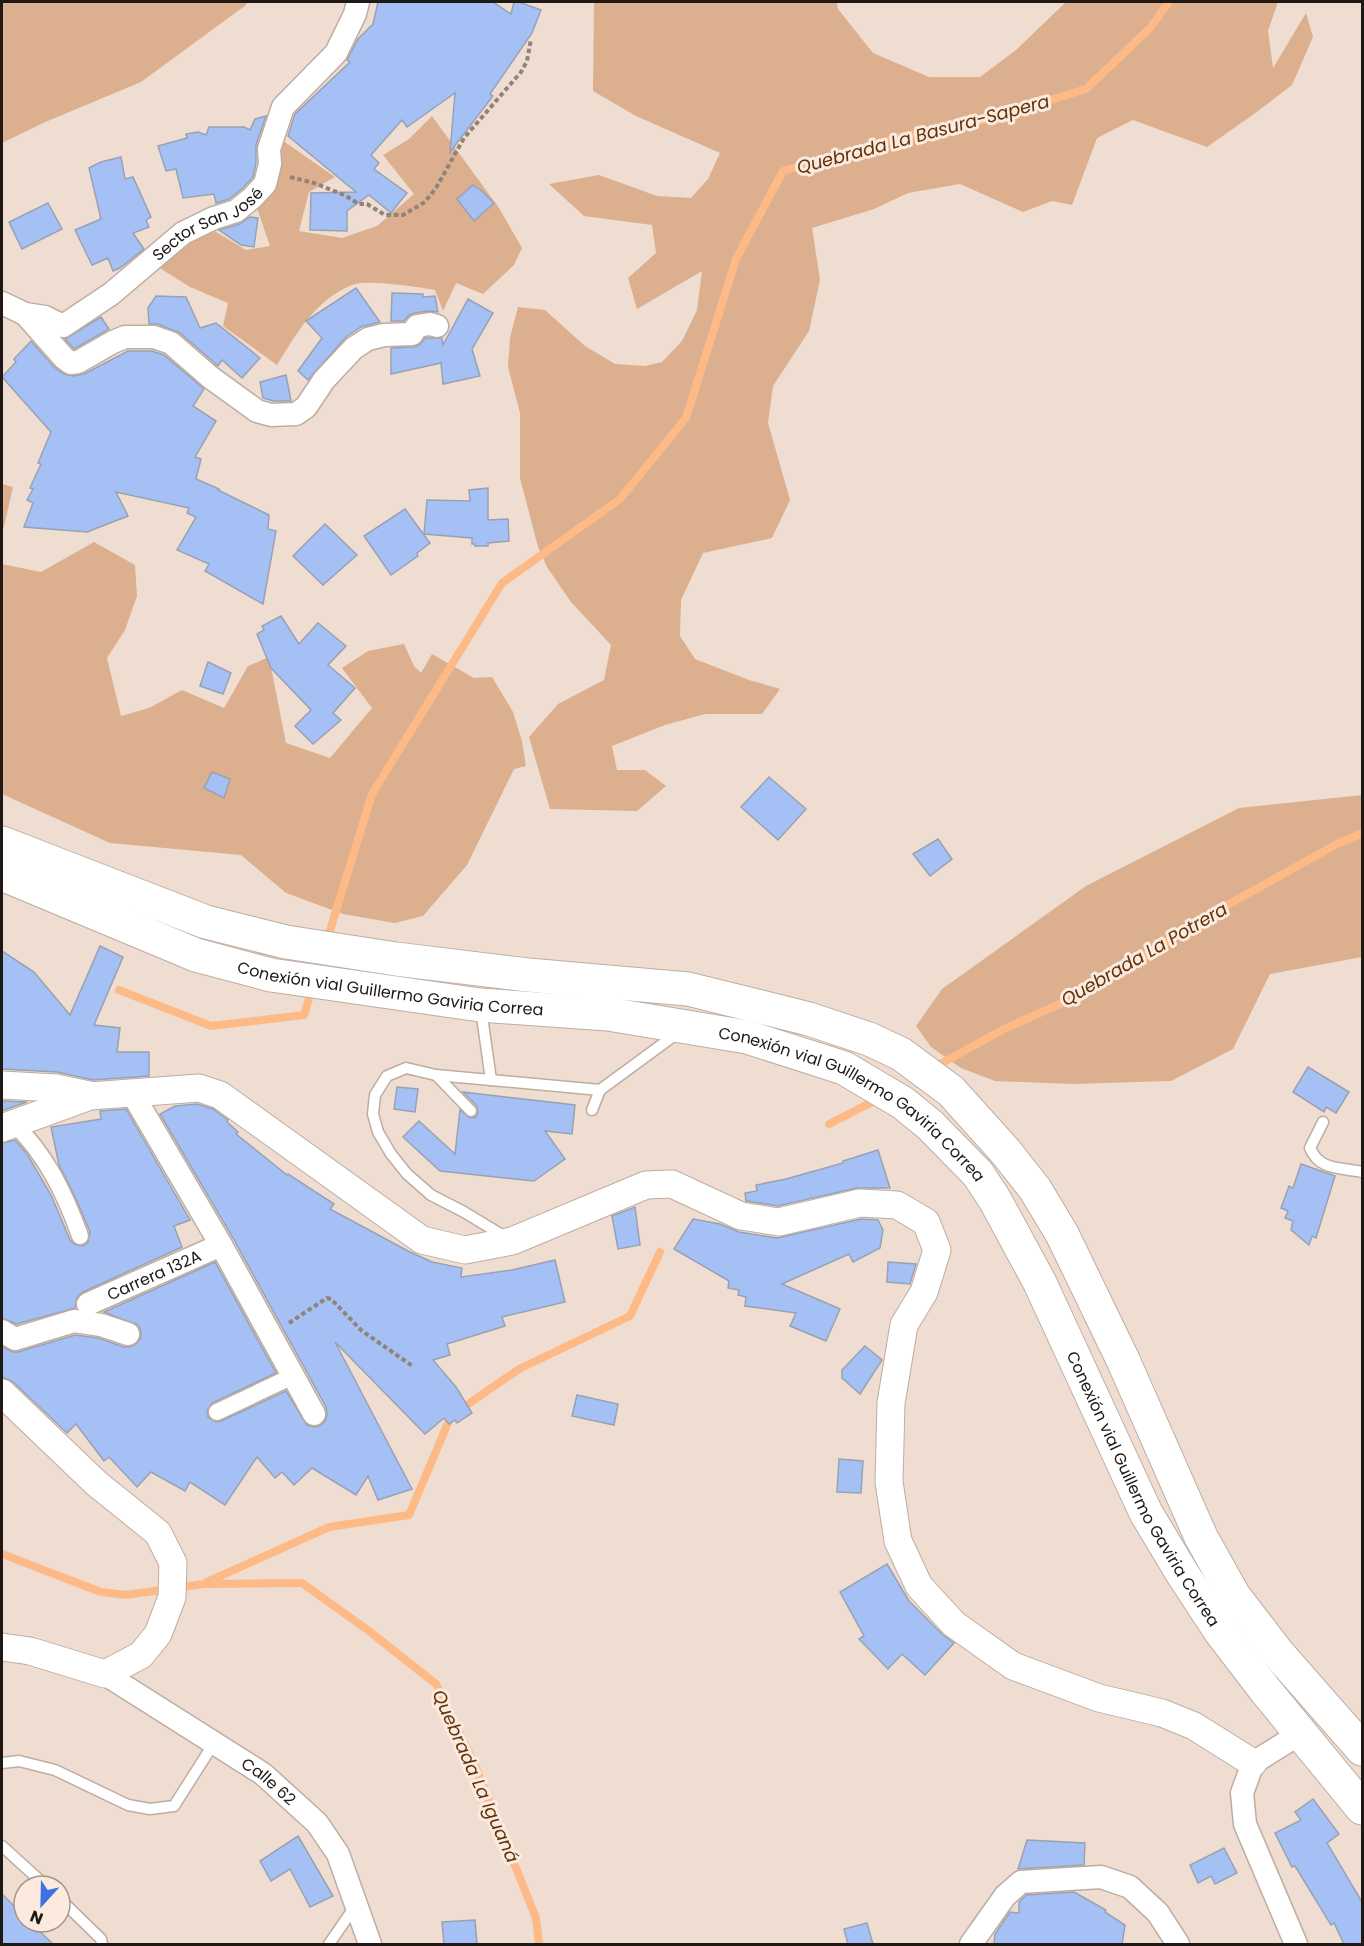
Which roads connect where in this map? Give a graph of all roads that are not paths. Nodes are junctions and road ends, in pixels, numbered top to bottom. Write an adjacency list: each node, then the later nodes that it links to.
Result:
1 (358, 2): 3 (street, Sector San José)
2 (2, 303): 3 (street, Sector San José)
3 (25, 314): 4 (street)
4 (437, 326)
5 (2, 843): 34 (highway, Conexión vial Guillermo Gaviria Correa)
6 (2, 874): 7 (highway, Conexión vial Guillermo Gaviria Correa)
7 (480, 1005): 8 (highway, Conexión vial Guillermo Gaviria Correa); 10 (lane)
8 (687, 1026): 12 (lane); 32 (highway, Conexión vial Guillermo Gaviria Correa)
9 (436, 1076): 10 (lane); 16 (lane); 21 (lane)
10 (491, 1080): 12 (lane)
11 (2, 1085): 14 (street)
12 (600, 1090): 15 (lane)
13 (132, 1093): 14 (street); 21 (street); 22 (street)
14 (90, 1096): 18 (street)
15 (592, 1110)
16 (471, 1111)
17 (1323, 1122): 19 (lane)
18 (7, 1126): 20 (street)
19 (1362, 1172)
20 (80, 1236)
21 (512, 1241): 36 (street)
22 (221, 1245): 23 (street, Carrera 132A); 26 (street)
23 (88, 1304)
24 (2, 1331): 25 (street)
25 (128, 1334)
26 (293, 1376): 28 (street); 29 (street)
27 (2, 1393): 31 (street)
28 (217, 1412)
29 (314, 1414)
30 (2, 1647): 31 (street)
31 (105, 1674): 33 (street, Calle 62)
32 (1301, 1733): 36 (street); 37 (highway, Conexión vial Guillermo Gaviria Correa)
33 (214, 1743): 35 (lane); 40 (street, Calle 62)
34 (1362, 1749)
35 (2, 1763)
36 (1253, 1763): 47 (street)
37 (1362, 1808)
38 (2, 1846): 39 (lane)
39 (33, 1874)
40 (357, 1905): 43 (lane); 44 (street, Calle 62)
41 (72, 1911): 42 (lane)
42 (102, 1944)
43 (329, 1944)
44 (370, 1944)
45 (971, 1944): 46 (street)
46 (1178, 1944)
47 (1296, 1944)

